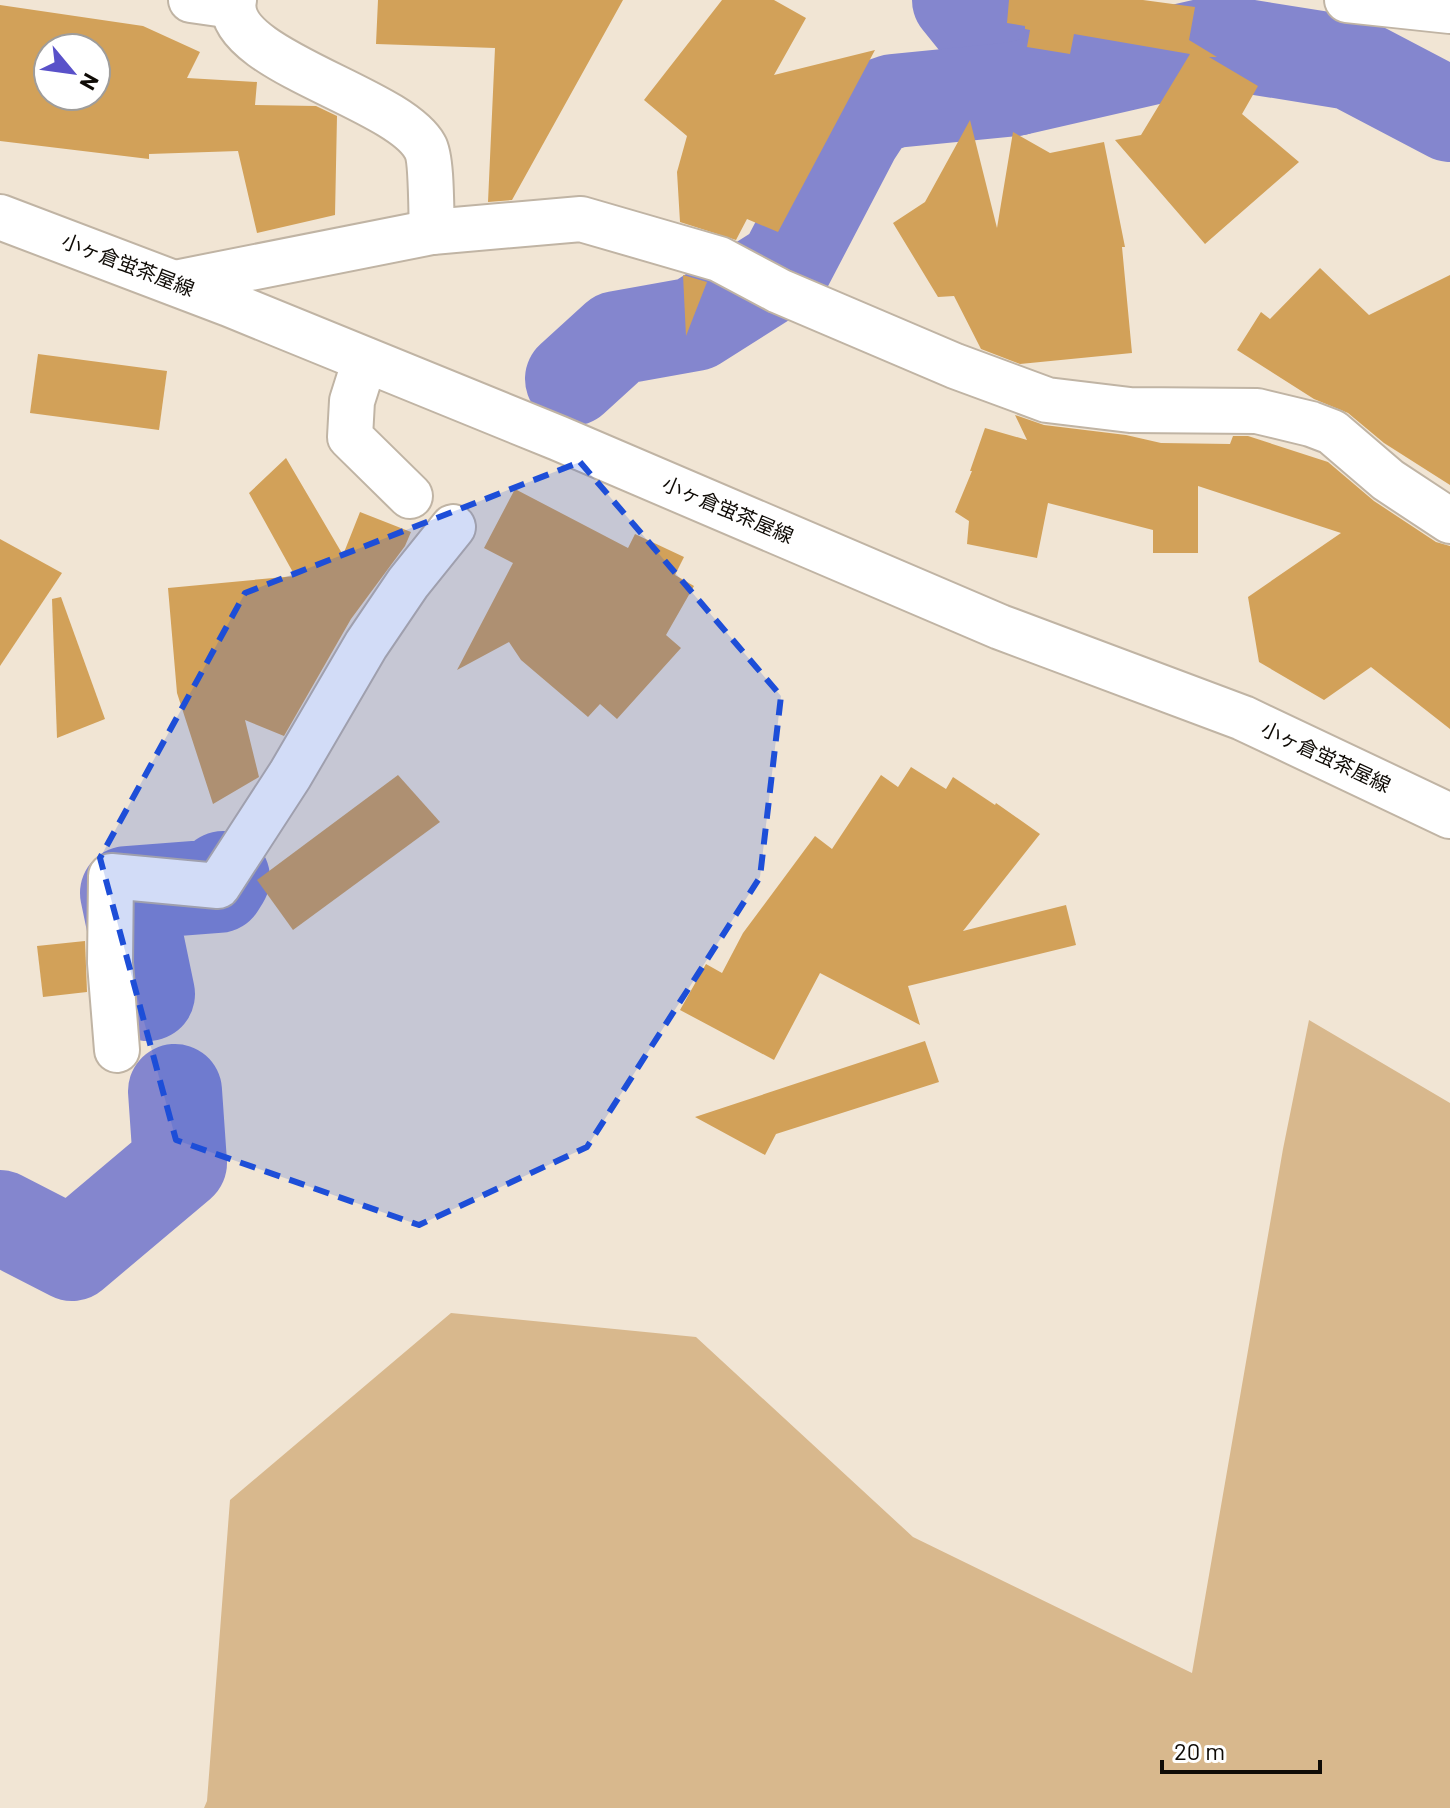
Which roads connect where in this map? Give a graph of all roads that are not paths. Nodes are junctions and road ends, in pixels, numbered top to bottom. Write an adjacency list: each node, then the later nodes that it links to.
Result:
1 (1347, 0): 3 (street)
2 (219, 2): 5 (street)
3 (1450, 11)
4 (0, 217): 6 (street, 小ヶ倉蛍茶屋線)
5 (432, 232): 6 (street); 9 (street)
6 (175, 283): 7 (street, 小ヶ倉蛍茶屋線)
7 (365, 360): 8 (street); 11 (street, 小ヶ倉蛍茶屋線)
8 (410, 496)
9 (1450, 521)
10 (453, 527): 12 (street)
11 (1450, 816)
12 (117, 1050)

